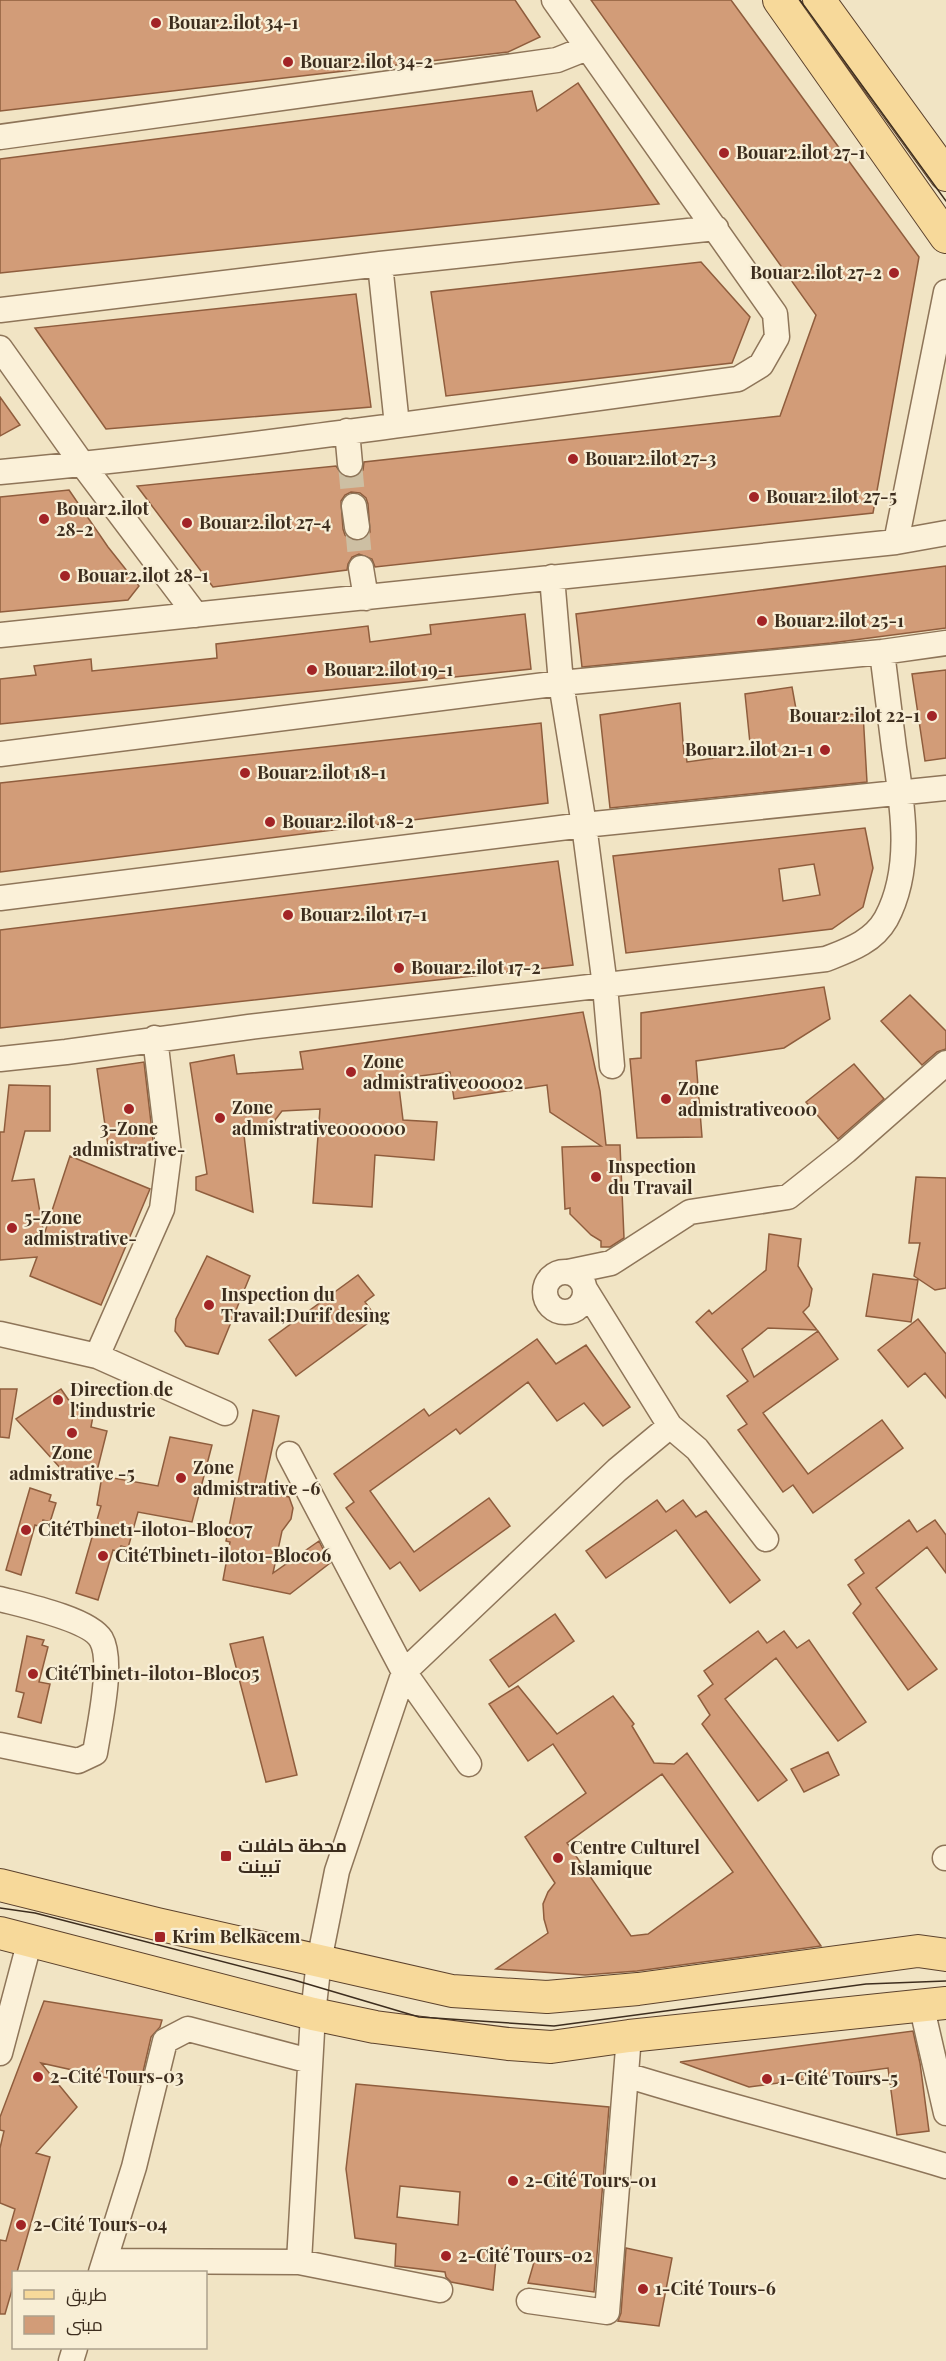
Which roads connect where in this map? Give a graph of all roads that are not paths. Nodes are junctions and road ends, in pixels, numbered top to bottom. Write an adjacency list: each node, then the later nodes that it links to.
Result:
1 (554, 0): 4 (street)
2 (779, 0): 8 (main road)
3 (819, 0): 6 (main road)
4 (587, 48): 5 (street); 7 (street)
5 (0, 137)
6 (946, 175)
7 (716, 228): 9 (street); 13 (street)
8 (946, 237)
9 (380, 264): 11 (street); 13 (street)
10 (946, 292): 19 (street)
11 (0, 310)
12 (0, 348): 16 (street)
13 (397, 425): 14 (street)
14 (347, 431): 15 (street); 16 (street)
15 (350, 464)
16 (82, 465): 17 (street); 23 (street)
17 (0, 472)
18 (946, 533): 19 (street)
19 (896, 542): 21 (street)
20 (362, 568): 22 (street)
21 (552, 577): 22 (street); 27 (street)
22 (366, 598): 23 (street)
23 (195, 615): 24 (street)
24 (0, 635)
25 (946, 643): 26 (street)
26 (882, 652): 27 (street); 30 (street)
27 (561, 682): 28 (street); 31 (street)
28 (0, 754)
29 (946, 788): 30 (street)
30 (901, 794): 31 (street); 33 (street)
31 (584, 825): 32 (street); 33 (street)
32 (0, 898)
33 (605, 986): 34 (street); 37 (street)
34 (155, 1038): 35 (street); 41 (street)
35 (0, 1059)
36 (946, 1063): 38 (street)
37 (612, 1066)
38 (568, 1272): 39 (street); 39 (street)
39 (585, 1289): 43 (street)
40 (0, 1334): 41 (street)
41 (97, 1356): 42 (street)
42 (225, 1413)
43 (670, 1426): 45 (street); 47 (street)
44 (289, 1454): 47 (street)
45 (766, 1539)
46 (0, 1599): 48 (street)
47 (404, 1672): 49 (street); 54 (street)
48 (0, 1745)
49 (469, 1764)
50 (0, 1886): 54 (main road)
51 (0, 1933): 52 (main road)
52 (30, 1940): 56 (main road); 58 (street)
53 (946, 1955): 54 (main road)
54 (319, 1961): 56 (street)
55 (934, 2004): 57 (main road); 61 (street)
56 (313, 2014): 57 (main road); 59 (street)
57 (629, 2036): 60 (street)
58 (0, 2053)
59 (310, 2061): 63 (street); 64 (street)
60 (626, 2075): 62 (street); 66 (street)
61 (946, 2113)
62 (946, 2166)
63 (299, 2262): 64 (street); 65 (street)
64 (103, 2266)
65 (440, 2290)
66 (529, 2301)

